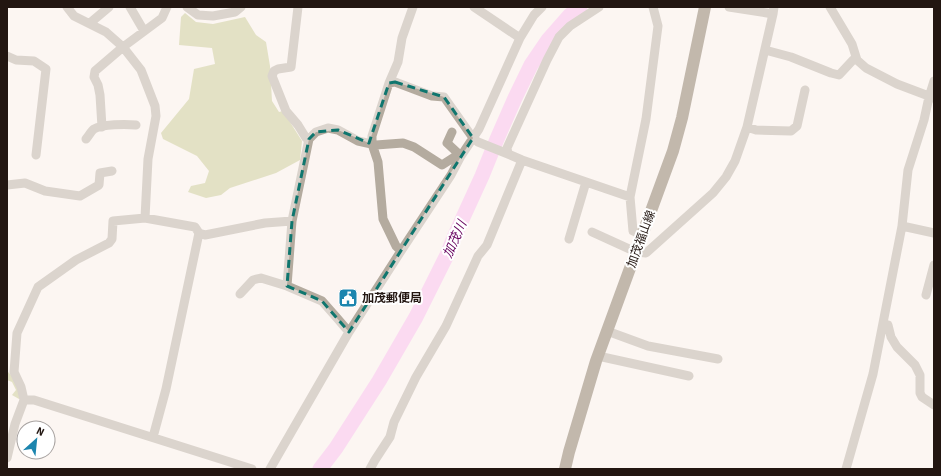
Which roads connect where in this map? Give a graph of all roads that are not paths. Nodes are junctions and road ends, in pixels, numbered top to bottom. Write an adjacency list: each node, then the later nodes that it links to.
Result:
1 (67, 7): 17 (street)
2 (109, 7): 17 (street)
3 (130, 7): 18 (street)
4 (167, 7): 18 (street)
5 (187, 7): 6 (street)
6 (241, 7)
7 (298, 7): 33 (street)
8 (413, 7): 25 (street)
9 (474, 7): 19 (street)
10 (542, 7): 19 (street)
11 (599, 7): 36 (street)
12 (653, 7): 43 (street)
13 (705, 7): 50 (main road, 加茂福山線)
14 (729, 7): 16 (street)
15 (830, 7): 23 (street)
16 (773, 10): 21 (street)
17 (90, 24): 20 (street)
18 (144, 32): 20 (street)
19 (520, 38): 34 (street)
20 (123, 47): 29 (street); 44 (street)
21 (765, 50): 23 (street); 30 (street)
22 (7, 56): 37 (street)
23 (857, 60): 27 (street)
24 (934, 81): 27 (street)
25 (389, 83): 34 (street); 35 (street)
26 (805, 90): 30 (street)
27 (931, 98): 46 (street)
28 (136, 125): 29 (street)
29 (102, 127): 32 (street)
30 (747, 127): 53 (street)
31 (452, 132): 38 (street)
32 (86, 139)
33 (309, 139): 35 (street); 45 (street)
34 (476, 140): 36 (street); 38 (street)
35 (372, 144): 38 (street); 52 (street)
36 (506, 154): 39 (street)
37 (36, 155)
38 (462, 156): 52 (street)
39 (522, 160): 41 (street); 71 (street)
40 (112, 171): 42 (street)
41 (586, 182): 43 (street); 51 (street)
42 (7, 185)
43 (630, 197): 50 (street)
44 (145, 218): 48 (street); 63 (street)
45 (292, 221): 48 (street); 55 (street)
46 (902, 226): 49 (street); 58 (street)
47 (592, 232): 53 (street)
48 (199, 233): 67 (street)
49 (934, 233)
50 (642, 235): 53 (main road, 加茂福山線)
51 (569, 239)
52 (401, 251): 60 (street)
53 (636, 252): 59 (main road, 加茂福山線)
54 (934, 266): 57 (street)
55 (287, 286): 56 (street); 60 (street)
56 (240, 294)
57 (926, 295)
58 (883, 324): 66 (street); 73 (street)
59 (607, 331): 61 (main road, 加茂福山線); 62 (street)
60 (349, 332): 70 (street)
61 (598, 356): 64 (street); 72 (main road, 加茂福山線)
62 (718, 359)
63 (11, 369): 65 (street)
64 (689, 376)
65 (24, 400): 67 (street); 68 (street)
66 (934, 405)
67 (153, 437): 69 (street)
68 (7, 458)
69 (252, 469)
70 (270, 469)
71 (370, 469)
72 (565, 469)
73 (846, 469)

